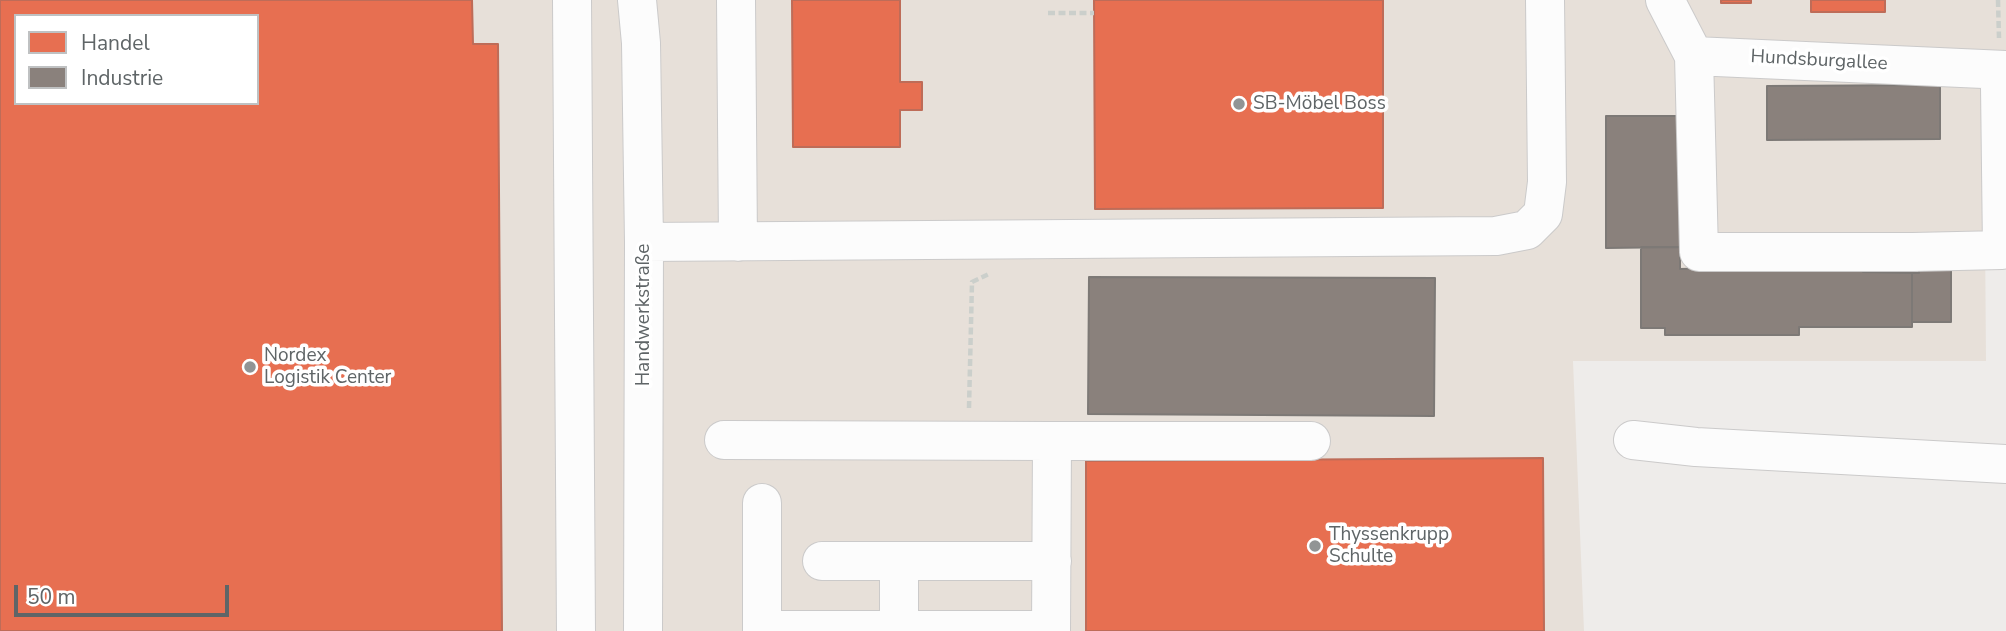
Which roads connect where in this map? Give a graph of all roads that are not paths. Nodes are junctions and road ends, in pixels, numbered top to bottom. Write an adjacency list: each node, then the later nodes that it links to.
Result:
1 (572, 0): 19 (street)
2 (637, 0): 8 (street, Handwerkstraße)
3 (736, 0): 9 (street)
4 (1545, 0): 9 (street)
5 (1665, 0): 6 (street)
6 (1694, 56): 7 (street, Hundsburgallee); 7 (street)
7 (2003, 78)
8 (644, 242): 9 (street); 20 (street, Handwerkstraße)
9 (738, 242)
10 (724, 440): 12 (street)
11 (1633, 440): 14 (street)
12 (1052, 441): 13 (street); 18 (street)
13 (1311, 441)
14 (2006, 464)
15 (762, 503): 21 (street)
16 (822, 561): 17 (street)
17 (900, 561): 18 (street); 22 (street)
18 (1052, 561): 23 (street)
19 (576, 631)
20 (643, 631)
21 (762, 631): 22 (street)
22 (899, 631): 23 (street)
23 (1051, 631)

